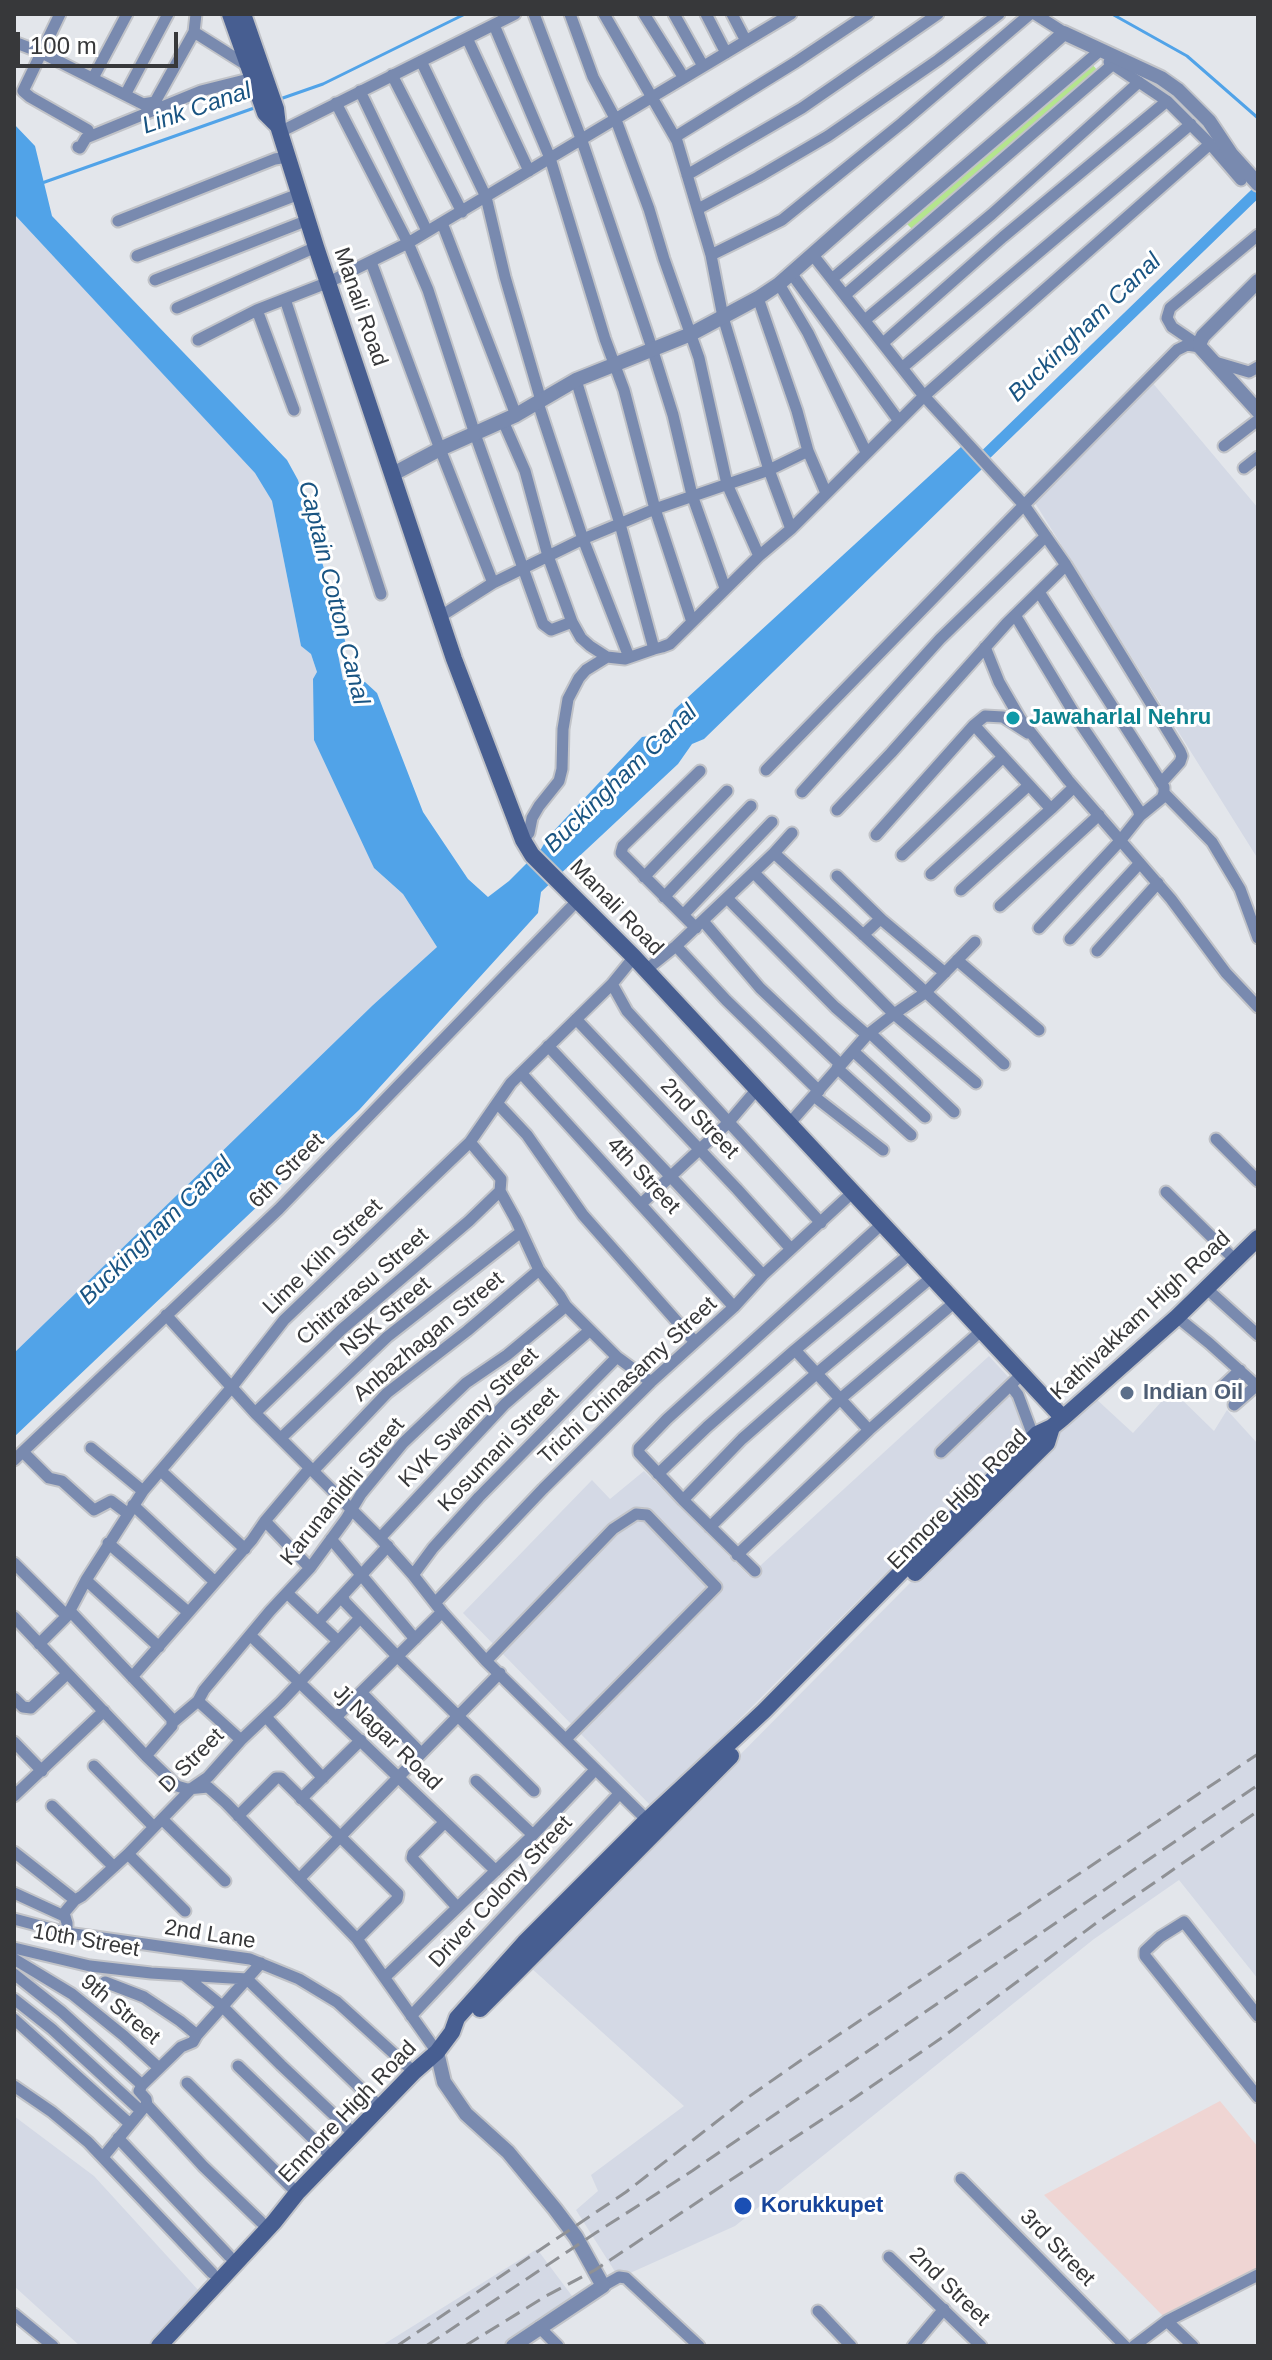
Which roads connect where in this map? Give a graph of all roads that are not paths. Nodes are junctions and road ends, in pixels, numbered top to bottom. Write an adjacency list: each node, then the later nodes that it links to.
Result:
1 (60, 14): 27 (street)
2 (127, 14): 34 (street)
3 (168, 14): 39 (street)
4 (196, 14): 22 (street)
5 (230, 14): 35 (main road, Manali Road)
6 (243, 14): 35 (main road, Manali Road)
7 (515, 14): 21 (street)
8 (534, 14): 48 (street)
9 (570, 14): 44 (street)
10 (604, 14): 40 (street)
11 (644, 14): 36 (street)
12 (674, 14): 32 (street)
13 (706, 14): 28 (street)
14 (732, 14): 25 (street)
15 (791, 14): 20 (street)
16 (868, 14): 47 (street)
17 (938, 14): 54 (street)
18 (999, 14): 59 (street)
19 (1032, 14): 23 (street); 71 (street)
20 (778, 17): 25 (street)
21 (494, 25): 24 (street); 52 (street)
22 (194, 32): 35 (street); 39 (street)
23 (1064, 33): 29 (street); 56 (street); 70 (street)
24 (467, 38): 30 (street); 53 (street)
25 (746, 41): 28 (street)
26 (14, 42): 27 (street)
27 (40, 52): 34 (street); 46 (street)
28 (726, 53): 32 (street)
29 (1096, 54): 31 (street); 64 (street)
30 (421, 61): 33 (street); 58 (street)
31 (1112, 65): 37 (street); 67 (street)
32 (703, 66): 36 (street)
33 (392, 75): 38 (street); 60 (street)
34 (93, 78): 39 (street)
35 (256, 78): 43 (main road, Manali Road); 50 (street)
36 (684, 78): 40 (street)
37 (1139, 82): 41 (street); 86 (street)
38 (360, 91): 42 (street); 65 (street)
39 (125, 95)
40 (652, 97): 44 (street); 47 (street)
41 (1167, 101): 45 (street); 89 (street)
42 (336, 103): 43 (street); 68 (street)
43 (275, 120): 51 (main road, Manali Road)
44 (616, 120): 48 (street); 87 (street)
45 (1191, 124): 49 (street); 94 (street)
46 (88, 130)
47 (675, 137): 54 (street)
48 (582, 141): 52 (street); 91 (street)
49 (1210, 144): 55 (street); 97 (street)
50 (78, 147)
51 (287, 157): 57 (main road, Manali Road); 62 (street)
52 (550, 158): 53 (street); 93 (street)
53 (529, 171): 58 (street)
54 (687, 175): 59 (street)
55 (1241, 180)
56 (1258, 184)
57 (299, 194): 61 (main road, Manali Road); 72 (street)
58 (486, 197): 60 (street); 98 (street)
59 (698, 209): 71 (street)
60 (462, 212): 63 (street)
61 (308, 220): 69 (main road, Manali Road); 76 (street)
62 (118, 221)
63 (442, 223): 65 (street); 101 (street)
64 (897, 223): 67 (street); 75 (street)
65 (427, 231): 68 (street)
66 (1258, 235): 90 (street)
67 (910, 239): 80 (street)
68 (408, 243): 73 (street); 104 (street)
69 (316, 247): 78 (main road, Manali Road); 83 (street)
70 (812, 254): 74 (street); 75 (street)
71 (711, 255): 85 (street)
72 (137, 256)
73 (371, 262): 78 (street); 106 (street)
74 (791, 273): 79 (street); 103 (street)
75 (832, 279): 80 (street)
76 (155, 280)
77 (1258, 281): 90 (street)
78 (329, 282): 82 (street); 112 (main road, Manali Road)
79 (779, 284): 81 (street); 108 (street)
80 (845, 295): 86 (street)
81 (758, 298): 85 (street); 107 (street)
82 (285, 299): 84 (street); 129 (street)
83 (177, 308)
84 (257, 310): 88 (street); 99 (street)
85 (723, 317): 87 (street); 111 (street)
86 (865, 320): 89 (street)
87 (691, 334): 91 (street); 113 (street)
88 (198, 340)
89 (883, 343): 94 (street)
90 (1200, 347): 92 (street); 116 (street)
91 (652, 348): 93 (street); 115 (street)
92 (1215, 362): 95 (street); 100 (street)
93 (615, 364): 96 (street); 117 (street)
94 (903, 367): 97 (street)
95 (1258, 367)
96 (576, 380): 98 (street); 118 (street)
97 (924, 396): 103 (street); 116 (street)
98 (538, 403): 101 (street); 121 (street)
99 (294, 410)
100 (1258, 411)
101 (509, 418): 104 (street); 122 (street)
102 (1258, 420): 105 (street)
103 (899, 421): 108 (street)
104 (475, 434): 106 (street); 125 (street)
105 (1224, 446)
106 (440, 449): 112 (street); 126 (street)
107 (808, 451): 111 (street); 114 (street)
108 (866, 452): 114 (street)
109 (1258, 457): 110 (street)
110 (1244, 468)
111 (769, 470): 113 (street); 119 (street)
112 (393, 474): 131 (main road, Manali Road)
113 (727, 484): 115 (street); 123 (street)
114 (826, 493): 119 (street)
115 (692, 495): 117 (street); 127 (street)
116 (1024, 505): 120 (street); 141 (street)
117 (655, 509): 118 (street); 133 (street)
118 (620, 524): 121 (street); 135 (street)
119 (791, 529): 123 (street)
120 (1046, 536): 124 (street); 147 (street)
121 (583, 539): 122 (street); 137 (street)
122 (548, 556): 125 (street); 132 (street)
123 (759, 556): 127 (street)
124 (1066, 565): 128 (street); 145 (street)
125 (522, 570): 126 (street); 132 (street)
126 (493, 583): 131 (street)
127 (725, 588): 133 (street)
128 (1039, 592): 130 (street); 145 (street)
129 (381, 594)
130 (1015, 615): 134 (street); 152 (street)
131 (441, 616): 157 (main road, Manali Road)
132 (572, 622): 136 (street)
133 (692, 622): 135 (street)
134 (985, 647): 139 (street); 150 (street)
135 (654, 649): 137 (street)
136 (607, 657): 137 (street); 157 (street)
137 (629, 657)
138 (974, 725): 139 (street); 140 (street); 155 (street)
139 (1035, 737): 144 (street)
140 (1003, 757): 143 (street); 159 (street)
141 (766, 770)
142 (700, 771): 164 (street)
143 (1029, 785): 149 (street); 162 (street)
144 (1074, 787): 149 (street); 151 (street)
145 (1163, 788): 152 (street); 176 (street)
146 (727, 791): 164 (street)
147 (802, 792)
148 (751, 806): 167 (street)
149 (1051, 809): 166 (street)
150 (837, 810)
151 (1099, 815): 156 (street); 170 (street)
152 (1140, 816): 156 (street)
153 (772, 822): 171 (street)
154 (792, 833): 158 (street, Lime Kiln Street)
155 (876, 835)
156 (1120, 841): 160 (street); 174 (street)
157 (528, 848): 169 (main road, Manali Road)
158 (774, 853): 161 (street, Lime Kiln Street); 175 (street)
159 (902, 855)
160 (1140, 863): 165 (street); 177 (street)
161 (754, 873): 168 (street, Lime Kiln Street); 187 (street)
162 (931, 874)
163 (837, 876): 172 (street)
164 (644, 877): 167 (street)
165 (1158, 883): 180 (street); 186 (street)
166 (961, 890)
167 (664, 897): 171 (street)
168 (727, 898): 173 (street, Lime Kiln Street); 190 (street)
169 (578, 900): 182 (main road, Manali Road); 228 (street, 6th Street)
170 (1000, 906)
171 (683, 915): 173 (street)
172 (882, 920): 175 (street); 183 (street)
173 (699, 924): 179 (street, Lime Kiln Street); 194 (street)
174 (1039, 928)
175 (863, 935): 185 (street)
176 (1258, 938)
177 (1070, 939)
178 (975, 942): 181 (street)
179 (676, 946): 182 (street, Lime Kiln Street); 198 (street)
180 (1097, 951)
181 (957, 960): 183 (street); 189 (street)
182 (640, 963): 184 (street, Lime Kiln Street); 197 (main road, Manali Road)
183 (945, 973): 185 (street)
184 (612, 984): 188 (street, Lime Kiln Street); 202 (street)
185 (925, 993): 187 (street); 193 (street)
186 (1258, 1007)
187 (894, 1014): 190 (street); 196 (street)
188 (576, 1019): 191 (street, Lime Kiln Street); 207 (street, 2nd Street)
189 (1039, 1030)
190 (868, 1034): 192 (street); 200 (street)
191 (548, 1046): 195 (street, Lime Kiln Street); 209 (street)
192 (853, 1051): 194 (street); 201 (street)
193 (1004, 1064)
194 (839, 1066): 198 (street); 204 (street)
195 (521, 1073): 199 (street, Lime Kiln Street); 214 (street, 4th Street)
196 (976, 1083)
197 (757, 1089): 202 (street); 203 (main road, Manali Road)
198 (817, 1094): 203 (street); 208 (street)
199 (497, 1103): 206 (street, Lime Kiln Street); 233 (street)
200 (954, 1112)
201 (925, 1117)
202 (728, 1123): 207 (street); 215 (street)
203 (789, 1124): 213 (main road, Manali Road)
204 (911, 1135)
205 (1216, 1139): 210 (street)
206 (470, 1142): 211 (street); 241 (street, Lime Kiln Street)
207 (699, 1149): 209 (street); 218 (street, 2nd Street)
208 (883, 1150)
209 (670, 1177): 214 (street); 222 (street)
210 (1258, 1181)
211 (500, 1191): 217 (street); 245 (street, Chitrarasu Street)
212 (1166, 1192): 219 (street)
213 (852, 1193): 215 (street, Trichi Chinasamy Street); 216 (main road, Manali Road)
214 (641, 1204): 227 (street, 4th Street)
215 (821, 1223): 218 (street, Trichi Chinasamy Street)
216 (882, 1224): 220 (main road, Manali Road); 255 (street)
217 (521, 1232): 221 (street); 248 (street, NSK Street)
218 (791, 1249): 222 (street, Trichi Chinasamy Street)
219 (1250, 1251): 224 (main road, Kathivakkam High Road)
220 (910, 1254): 223 (main road, Manali Road); 234 (street)
221 (539, 1270): 226 (street); 253 (street, Anbazhagan Street)
222 (763, 1275): 227 (street, Trichi Chinasamy Street)
223 (932, 1277): 225 (main road, Manali Road); 237 (street)
224 (1206, 1288): 229 (main road, Kathivakkam High Road); 232 (street)
225 (955, 1302): 231 (main road, Manali Road); 243 (street)
226 (566, 1306): 230 (street); 259 (street, Karunanidhi Street)
227 (734, 1307): 233 (street, Trichi Chinasamy Street)
228 (166, 1315): 241 (street); 252 (street, 6th Street)
229 (1177, 1317): 236 (street); 246 (main road, Kathivakkam High Road)
230 (589, 1331): 235 (street); 263 (street, KVK Swamy Street)
231 (981, 1331): 238 (main road, Manali Road); 247 (street)
232 (1258, 1335)
233 (695, 1342): 239 (street, Trichi Chinasamy Street)
234 (795, 1350): 237 (street); 255 (street)
235 (617, 1357): 239 (street); 271 (street, Kosumani Street)
236 (1240, 1370): 240 (street); 242 (street)
237 (816, 1374): 243 (street); 257 (street)
238 (1016, 1380): 246 (main road, Manali Road); 249 (street); 251 (street)
239 (651, 1382): 276 (street, Trichi Chinasamy Street)
240 (1257, 1386): 244 (street)
241 (231, 1388): 245 (street); 254 (street, Lime Kiln Street)
242 (1221, 1388)
243 (840, 1399): 247 (street); 261 (street)
244 (1234, 1405)
245 (255, 1413): 248 (street)
246 (1058, 1422): 249 (main road, Enmore High Road); 322 (main road, Enmore High Road)
247 (869, 1430): 266 (street)
248 (281, 1438): 253 (street)
249 (1034, 1438): 322 (main road, Enmore High Road)
250 (91, 1448): 256 (street)
251 (941, 1452)
252 (18, 1456): 258 (street)
253 (311, 1470): 259 (street); 260 (street, Anbazhagan Street)
254 (161, 1471): 256 (street, Lime Kiln Street); 265 (street)
255 (658, 1474): 257 (street)
256 (143, 1491): 258 (street, Lime Kiln Street)
257 (683, 1500): 261 (street)
258 (130, 1509): 264 (street, Lime Kiln Street); 273 (street)
259 (350, 1509): 262 (street, Karunanidhi Street); 263 (street)
260 (265, 1521): 265 (street, Anbazhagan Street); 268 (street)
261 (710, 1527): 266 (street)
262 (331, 1539): 268 (street, Karunanidhi Street); 270 (street)
263 (384, 1542): 270 (street, KVK Swamy Street); 271 (street)
264 (108, 1543): 272 (street, Lime Kiln Street); 277 (street)
265 (245, 1549): 273 (street, Anbazhagan Street)
266 (737, 1555): 269 (street)
267 (14, 1563): 278 (street)
268 (310, 1568): 274 (street, Karunanidhi Street)
269 (755, 1571)
270 (361, 1573): 275 (street, KVK Swamy Street); 283 (street)
271 (413, 1575): 276 (street)
272 (86, 1580): 278 (street, Lime Kiln Street); 286 (street)
273 (215, 1582): 277 (street, Anbazhagan Street)
274 (287, 1593): 281 (street); 282 (street, Karunanidhi Street)
275 (343, 1597): 280 (street); 281 (street, KVK Swamy Street)
276 (438, 1607): 283 (street, Trichi Chinasamy Street); 288 (street)
277 (188, 1612): 286 (street, Anbazhagan Street)
278 (69, 1614): 285 (street, Lime Kiln Street); 291 (street)
279 (14, 1617): 285 (street)
280 (360, 1618): 284 (street, D Street); 287 (street)
281 (318, 1622): 284 (street)
282 (250, 1635): 292 (street, Jj Nagar Road); 295 (street, Karunanidhi Street)
283 (415, 1639): 287 (street, Trichi Chinasamy Street)
284 (338, 1641): 292 (street, D Street)
285 (39, 1644): 290 (street)
286 (159, 1647): 291 (street, Anbazhagan Street)
287 (397, 1656): 293 (street, Trichi Chinasamy Street); 299 (street)
288 (486, 1661): 289 (street); 301 (street)
289 (500, 1673): 299 (street); 301 (street)
290 (67, 1674): 294 (street); 296 (street)
291 (132, 1677): 300 (street)
292 (300, 1681): 297 (street, Jj Nagar Road); 298 (street, D Street)
293 (361, 1692): 297 (street, Trichi Chinasamy Street); 305 (street)
294 (14, 1698)
295 (198, 1701): 300 (street, Karunanidhi Street); 302 (street)
296 (104, 1711): 306 (street); 309 (street)
297 (337, 1716): 303 (street, Jj Nagar Road)
298 (266, 1717): 302 (street, D Street); 311 (street)
299 (458, 1717): 305 (street); 314 (street)
300 (172, 1723): 306 (street, Karunanidhi Street)
301 (566, 1739): 308 (street)
302 (241, 1740): 313 (street, D Street)
303 (361, 1740): 310 (street, Jj Nagar Road); 311 (street)
304 (14, 1742): 309 (street)
305 (421, 1753): 310 (street)
306 (146, 1756): 313 (street)
307 (94, 1766): 321 (street)
308 (595, 1770): 315 (street); 323 (street)
309 (42, 1771): 316 (street)
310 (398, 1776): 320 (street, Jj Nagar Road); 324 (street)
311 (323, 1778): 317 (street)
312 (476, 1781): 323 (street)
313 (192, 1788): 319 (street); 321 (street, D Street)
314 (534, 1791)
315 (619, 1794): 322 (street); 349 (street, Driver Colony Street)
316 (14, 1796)
317 (301, 1799): 319 (street); 324 (street)
318 (52, 1806): 327 (street)
319 (238, 1816): 329 (street)
320 (445, 1822): 328 (street, Jj Nagar Road); 333 (street)
321 (158, 1823): 326 (street, D Street); 330 (street)
322 (652, 1825): 353 (main road, Enmore High Road)
323 (533, 1835): 328 (street)
324 (340, 1836): 329 (street); 338 (street)
325 (14, 1852): 332 (street)
326 (128, 1854): 327 (street, D Street); 334 (street)
327 (114, 1867): 332 (street, D Street)
328 (496, 1871): 333 (street)
329 (299, 1879): 338 (street)
330 (225, 1881)
331 (14, 1893): 335 (street)
332 (75, 1900): 335 (street, D Street)
333 (457, 1907): 344 (street)
334 (185, 1911)
335 (64, 1916): 337 (street)
336 (14, 1919): 337 (street, 2nd Lane)
337 (67, 1933): 341 (street, 2nd Lane)
338 (357, 1939): 344 (street)
339 (14, 1948): 343 (street, 10th Street)
340 (14, 1959): 355 (street, 9th Street)
341 (261, 1963): 345 (street); 356 (street, 2nd Lane)
342 (14, 1974): 358 (street)
343 (184, 1975): 345 (street, 10th Street); 348 (street)
344 (385, 1977): 349 (street)
345 (247, 1979): 348 (street); 361 (street)
346 (105, 1982): 352 (street)
347 (14, 1999): 362 (street)
348 (222, 2006): 352 (street); 364 (street)
349 (411, 2016): 353 (street)
350 (1258, 2016): 360 (street)
351 (14, 2019): 363 (street)
352 (197, 2035): 355 (street)
353 (437, 2052): 356 (main road, Enmore High Road); 375 (street)
354 (238, 2066): 367 (street)
355 (159, 2068): 358 (street)
356 (414, 2072): 361 (main road, Enmore High Road)
357 (187, 2083): 369 (street)
358 (142, 2085): 362 (street)
359 (14, 2086): 366 (street)
360 (1258, 2097)
361 (380, 2107): 364 (main road, Enmore High Road)
362 (144, 2108): 363 (street); 370 (street)
363 (130, 2124): 365 (street)
364 (354, 2134): 367 (main road, Enmore High Road)
365 (118, 2138): 366 (street); 371 (street)
366 (103, 2157): 373 (street)
367 (332, 2157): 369 (main road, Enmore High Road)
368 (961, 2179): 389 (street, 3rd Street)
369 (297, 2193): 370 (main road, Enmore High Road)
370 (268, 2222): 382 (main road)
371 (229, 2256)
372 (889, 2257): 376 (street, 2nd Street)
373 (212, 2273)
374 (1258, 2275): 379 (street)
375 (603, 2286): 380 (street); 385 (street)
376 (944, 2309): 387 (street); 388 (street, 2nd Street)
377 (818, 2311): 386 (street)
378 (14, 2314): 381 (street)
379 (1167, 2321): 390 (street); 391 (street)
380 (539, 2327): 383 (street); 384 (street)
381 (53, 2346)
382 (159, 2346)
383 (513, 2346)
384 (558, 2346)
385 (699, 2346)
386 (851, 2346)
387 (913, 2346)
388 (981, 2346)
389 (1125, 2346)
390 (1134, 2346)
391 (1193, 2346)

